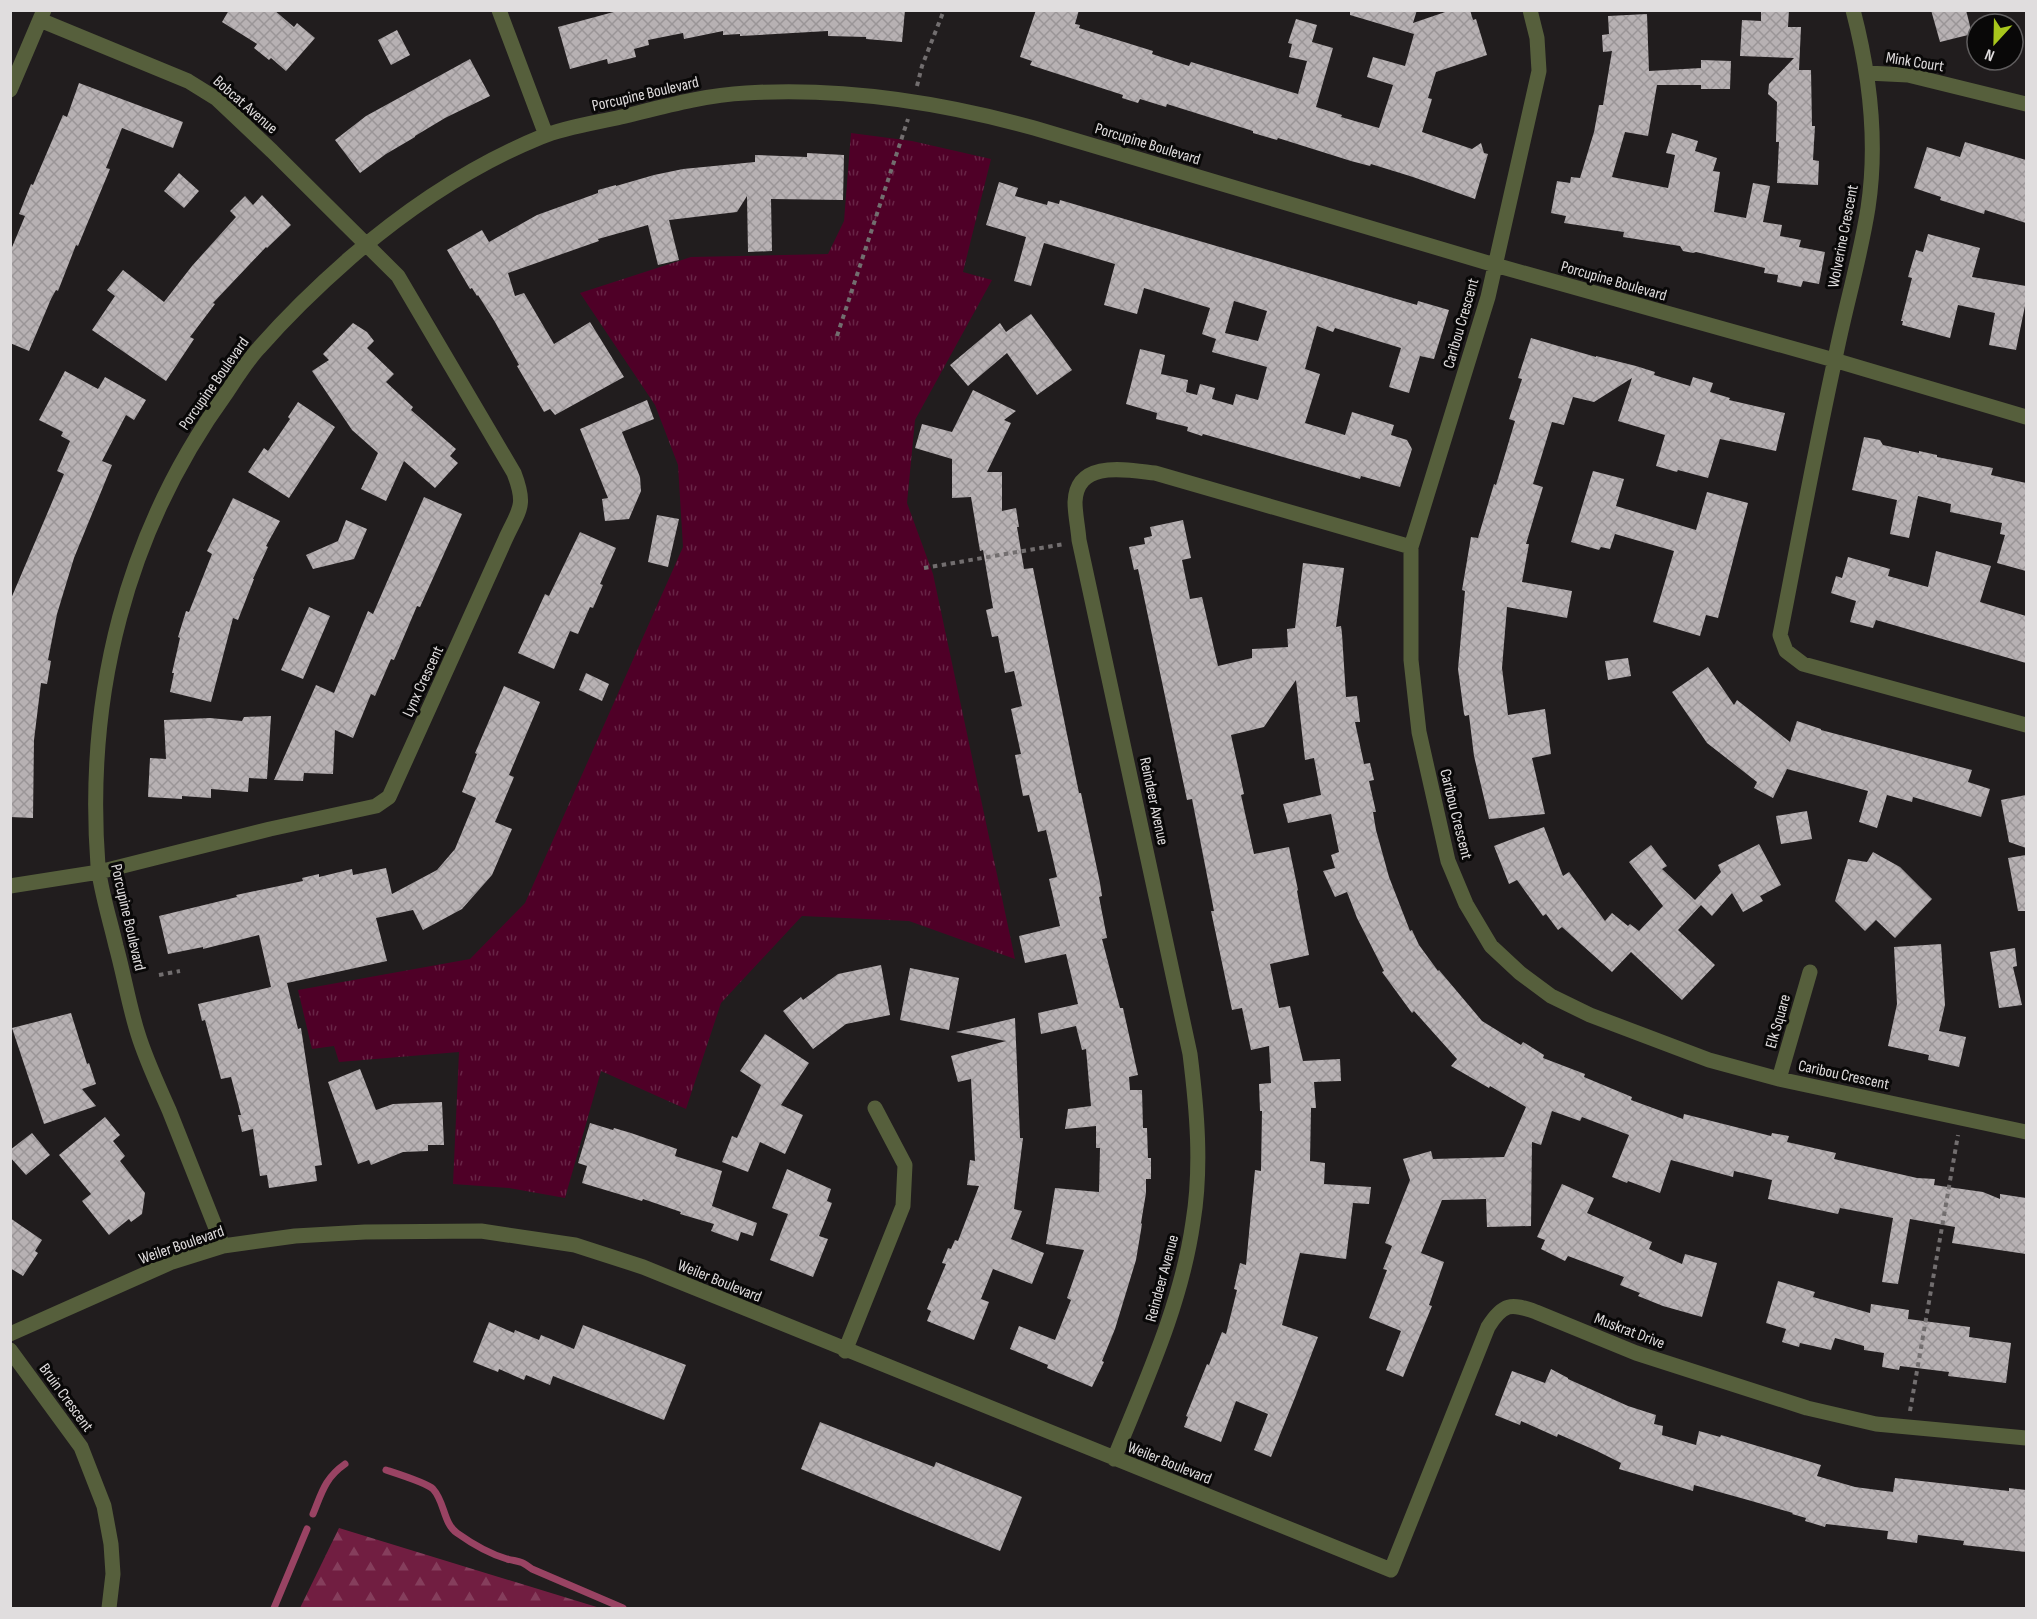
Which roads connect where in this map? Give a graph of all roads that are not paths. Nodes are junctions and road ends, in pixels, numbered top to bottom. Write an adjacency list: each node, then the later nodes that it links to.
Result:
1 (499, 10): 8 (street)
2 (1530, 10): 10 (street)
3 (1853, 10): 5 (street, Wolverine Crescent)
4 (42, 15): 6 (street); 9 (street, Bobcat Avenue)
5 (1867, 73): 7 (street, Mink Court); 11 (street, Wolverine Crescent)
6 (10, 90)
7 (2026, 104)
8 (546, 135): 9 (street, Porcupine Boulevard); 10 (street, Porcupine Boulevard)
9 (365, 245): 15 (street, Porcupine Boulevard); 15 (street, Lynx Crescent)
10 (1495, 265): 11 (street, Porcupine Boulevard); 13 (street, Caribou Crescent)
11 (1834, 360): 12 (street, Porcupine Boulevard); 14 (street)
12 (2026, 417)
13 (1411, 547): 18 (street, Caribou Crescent); 26 (street, Reindeer Avenue)
14 (2026, 724)
15 (99, 872): 16 (street, Lynx Crescent); 21 (street, Porcupine Boulevard)
16 (10, 886)
17 (1810, 972): 18 (street, Elk Square)
18 (1779, 1079): 20 (street, Caribou Crescent)
19 (875, 1108): 24 (street)
20 (2026, 1132)
21 (223, 1246): 22 (street, Weiler Boulevard); 24 (street, Weiler Boulevard)
22 (10, 1334)
23 (10, 1350): 28 (street, Bruin Crescent)
24 (845, 1351): 26 (street, Weiler Boulevard)
25 (2026, 1438): 27 (street, Muskrat Drive)
26 (1114, 1459): 27 (street, Weiler Boulevard)
27 (1391, 1570)
28 (109, 1608)

